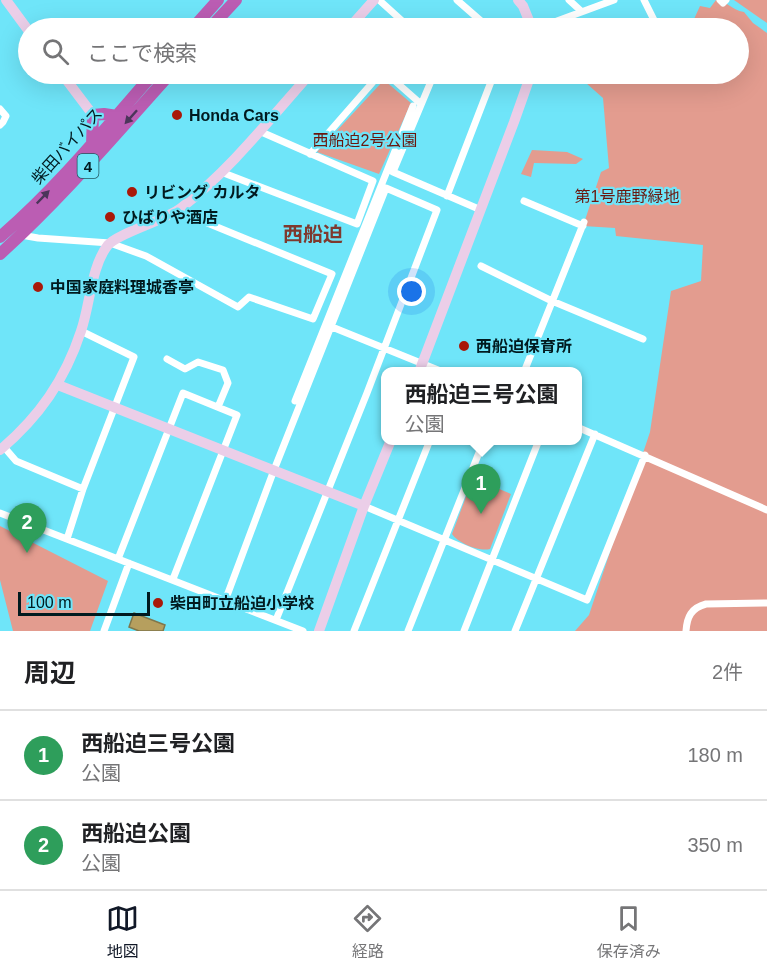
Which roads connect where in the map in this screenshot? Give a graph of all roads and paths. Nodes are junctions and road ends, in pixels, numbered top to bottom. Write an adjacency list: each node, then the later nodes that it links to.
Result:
1 (6, 0): 13 (street)
2 (218, 0): 14 (highway)
3 (236, 0): 15 (highway)
4 (377, 0): 16 (street); 17 (street)
5 (457, 0): 18 (street)
6 (518, 0): 19 (street)
7 (569, 0): 12 (street)
8 (614, 0): 12 (street)
9 (644, 0): 21 (street)
10 (720, 0): 11 (street)
11 (726, 0)
12 (581, 11): 20 (street)
13 (19, 18)
14 (202, 18)
15 (219, 18)
16 (359, 18)
17 (398, 18)
18 (478, 18)
19 (528, 18)
20 (563, 18)
21 (653, 18)
22 (70, 84): 33 (street)
23 (144, 84): 34 (highway, 柴田バイパス / 4)
24 (161, 84): 44 (highway, 柴田バイパス / 4, one-way to 44)
25 (301, 84): 36 (street)
26 (371, 84): 38 (street)
27 (397, 84): 31 (street)
28 (429, 84): 31 (street)
29 (490, 84): 40 (street)
30 (527, 84): 42 (street)
31 (417, 105): 40 (street); 58 (street)
32 (0, 109): 35 (street)
33 (93, 115): 34 (highway); 37 (highway)
34 (117, 116): 37 (highway, 柴田バイパス / 4)
35 (0, 125)
36 (259, 131): 38 (street); 39 (street)
37 (92, 145): 45 (highway, 柴田バイパス / 4, one-way to 37)
38 (310, 154): 39 (street)
39 (221, 172): 43 (street)
40 (447, 196): 42 (street)
41 (524, 201): 49 (street)
42 (481, 210): 55 (street)
43 (178, 211): 46 (street); 46 (street)
44 (21, 235): 46 (street); 47 (highway, 柴田バイパス / 4)
45 (0, 237)
46 (110, 243): 51 (street)
47 (0, 254)
48 (481, 266): 49 (street)
49 (552, 301): 52 (street); 56 (street)
50 (332, 327): 53 (street); 53 (street); 71 (street)
51 (81, 331): 57 (street); 59 (street)
52 (644, 339)
53 (385, 348): 55 (street); 73 (street)
54 (167, 359): 60 (street)
55 (421, 367)
56 (526, 367)
57 (58, 385): 59 (street); 68 (street)
58 (295, 401)
59 (114, 406): 61 (street); 72 (street)
60 (218, 407): 61 (street); 69 (street)
61 (169, 429): 69 (street); 81 (street)
62 (582, 429): 63 (street)
63 (595, 434): 70 (street); 83 (street)
64 (389, 445): 74 (street)
65 (428, 445): 77 (street)
66 (482, 445): 79 (street)
67 (537, 445): 80 (street)
68 (2, 448): 72 (street)
69 (223, 450): 71 (street); 84 (street)
70 (645, 455): 75 (street); 83 (street)
71 (274, 470): 73 (street); 85 (street)
72 (83, 489): 78 (street)
73 (327, 491): 74 (street); 87 (street)
74 (364, 506): 77 (street); 90 (street)
75 (767, 510)
76 (0, 513): 78 (street)
77 (398, 520): 79 (street); 91 (street)
78 (67, 539): 81 (street)
79 (444, 539): 80 (street); 92 (street)
80 (491, 558): 83 (street); 93 (street)
81 (118, 559): 82 (street)
82 (129, 563): 84 (street); 88 (street)
83 (538, 578): 94 (street)
84 (173, 579): 85 (street)
85 (225, 600): 87 (street)
86 (767, 603): 95 (street)
87 (276, 620): 89 (street)
88 (104, 631)
89 (303, 631)
90 (319, 631)
91 (354, 631)
92 (408, 631)
93 (464, 631)
94 (515, 631)
95 (686, 631)

